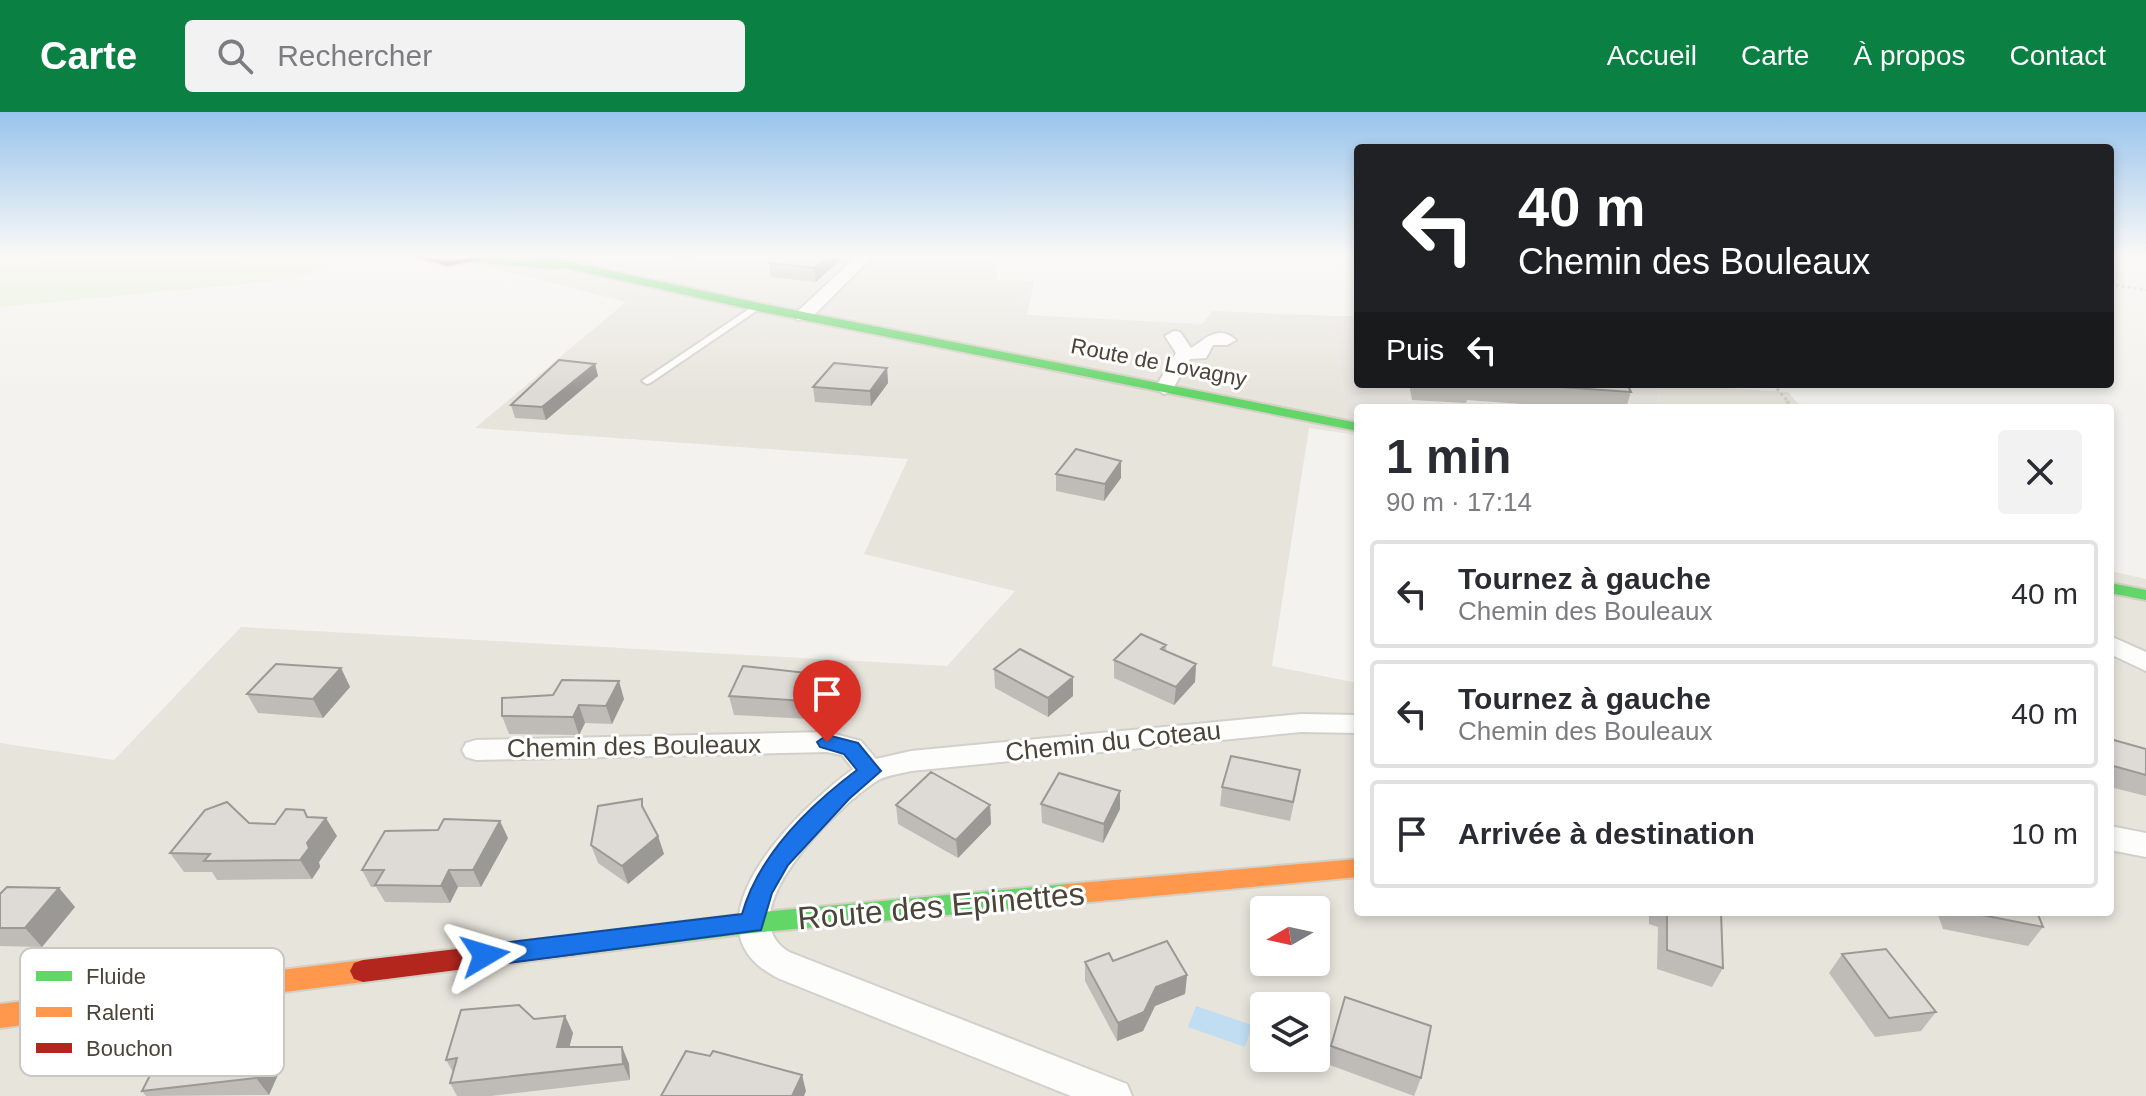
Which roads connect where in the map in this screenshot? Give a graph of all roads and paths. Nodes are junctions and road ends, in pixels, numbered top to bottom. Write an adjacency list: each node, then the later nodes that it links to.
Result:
1 (738, 303): 3 (main road, Route de Lovagny)
2 (817, 303): 4 (street)
3 (758, 307): 4 (main road, Route de Lovagny); 8 (lane)
4 (803, 316): 9 (main road, Route de Lovagny)
5 (1174, 336): 7 (street)
6 (1227, 340): 7 (street)
7 (1185, 353): 9 (street)
8 (647, 381)
9 (1164, 388): 12 (main road, Route de Lovagny)
10 (1776, 388): 11 (path)
11 (1790, 404)
12 (1354, 426)
13 (2114, 589): 14 (main road)
14 (2146, 595)
15 (2114, 646): 16 (street)
16 (2146, 663)
17 (1354, 724): 19 (street, Chemin du Coteau)
18 (476, 750): 19 (street, Chemin des Bouleaux)
19 (870, 771): 23 (street)
20 (2114, 839): 21 (street)
21 (2146, 845)
22 (1354, 868): 23 (main road, Route des Epinettes)
23 (752, 923): 24 (main road, Route des Epinettes); 27 (street)
24 (284, 981)
25 (20, 1014): 26 (main road, Route des Epinettes)
26 (0, 1016)
27 (1114, 1096)

